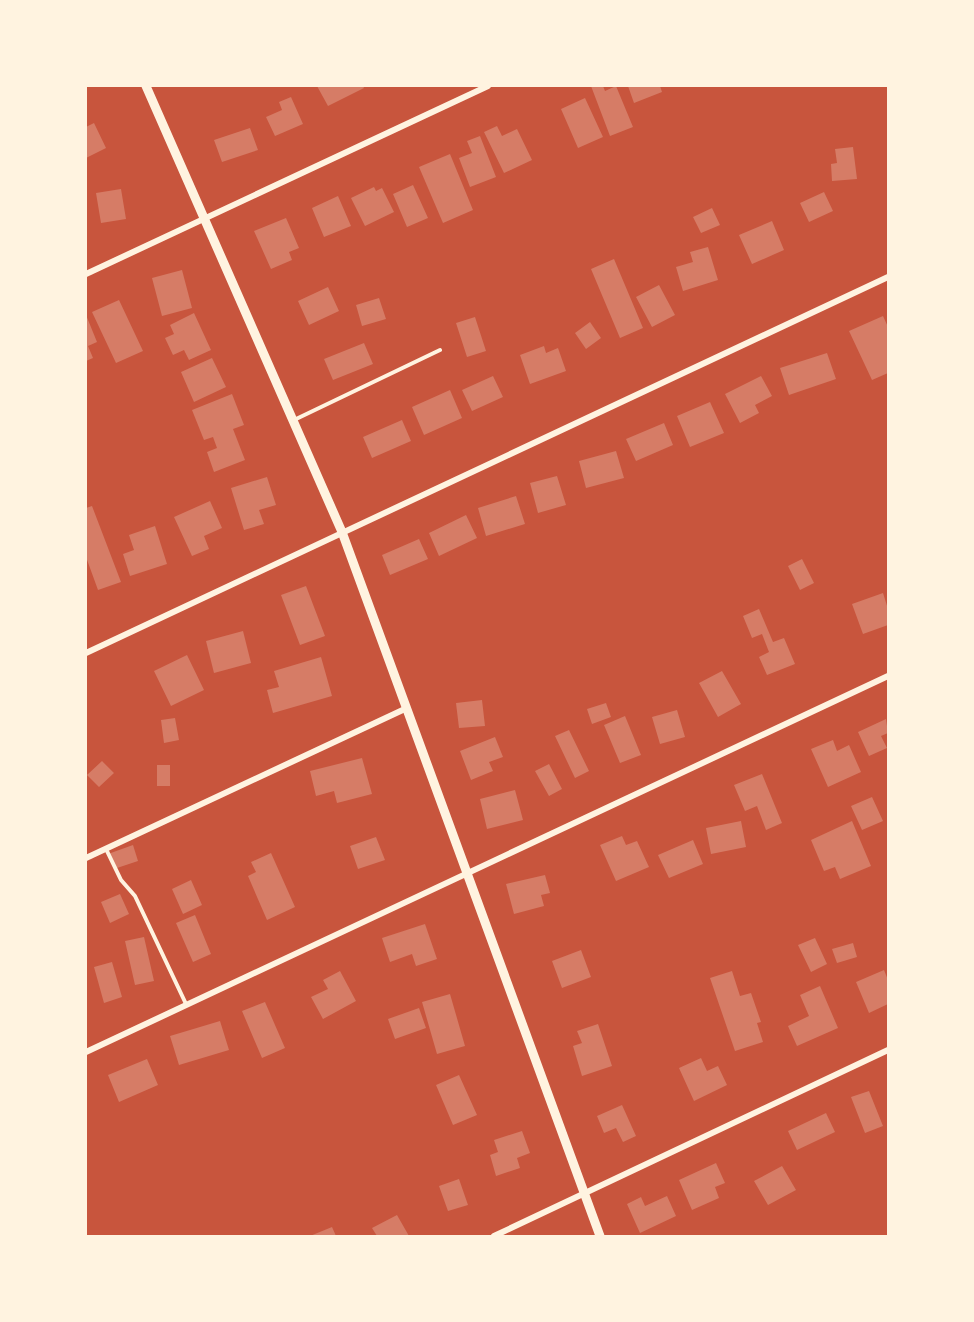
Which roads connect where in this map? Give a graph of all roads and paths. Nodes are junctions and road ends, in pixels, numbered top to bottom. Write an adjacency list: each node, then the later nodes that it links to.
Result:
1 (146, 86): 3 (street)
2 (488, 86): 3 (street)
3 (205, 218): 4 (street); 7 (street)
4 (86, 274)
5 (888, 277): 8 (street)
6 (440, 350): 7 (lane)
7 (293, 420): 8 (street)
8 (342, 532): 9 (street); 11 (street)
9 (86, 653)
10 (888, 676): 14 (street)
11 (407, 708): 12 (street); 14 (street)
12 (106, 848): 13 (street); 15 (lane)
13 (86, 858)
14 (467, 873): 15 (street); 18 (street)
15 (186, 1005): 17 (street)
16 (888, 1050): 18 (street)
17 (86, 1052)
18 (585, 1194): 19 (street); 20 (street)
19 (494, 1236)
20 (600, 1236)

